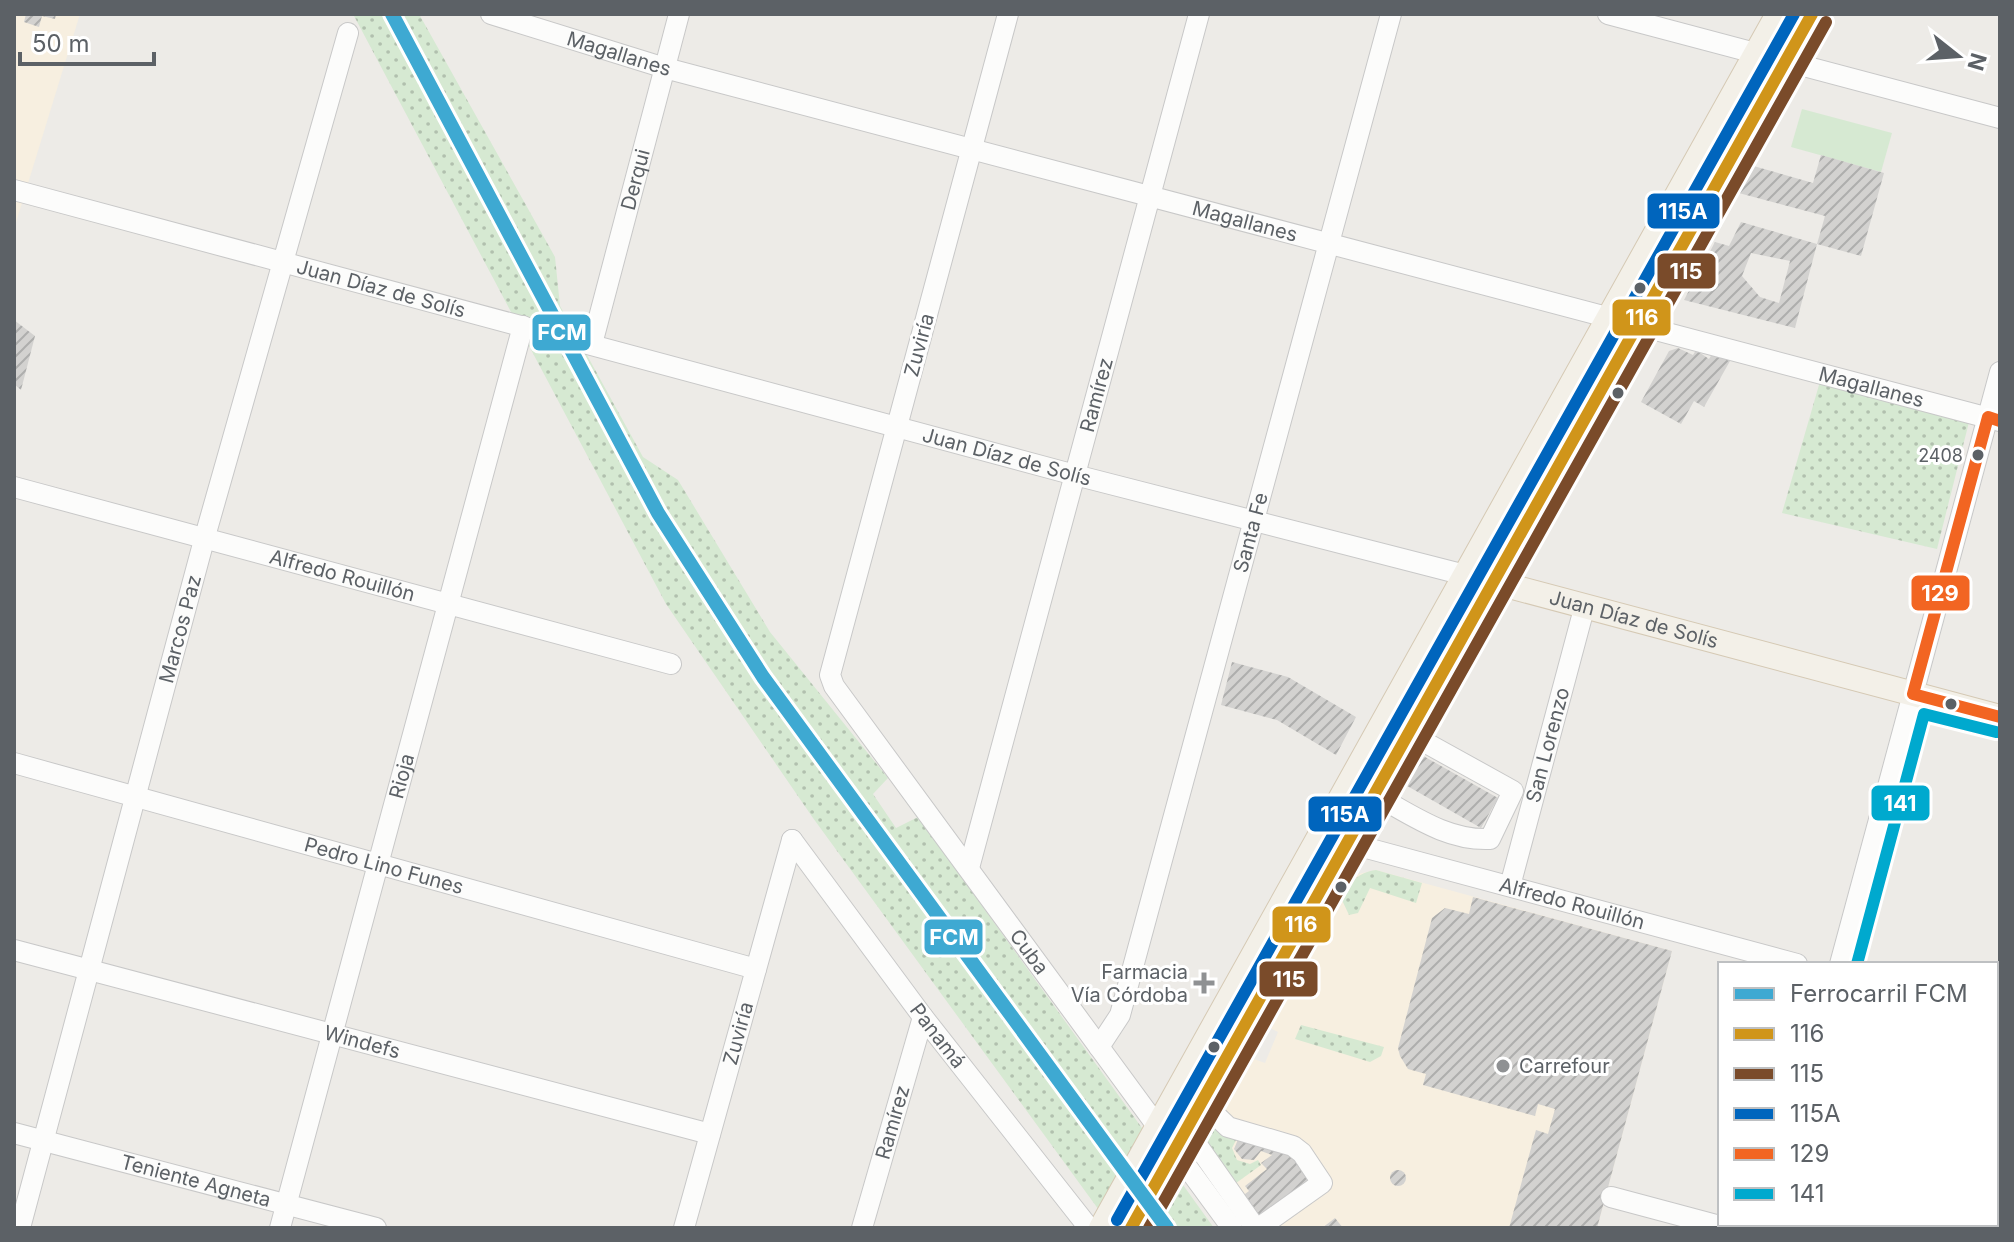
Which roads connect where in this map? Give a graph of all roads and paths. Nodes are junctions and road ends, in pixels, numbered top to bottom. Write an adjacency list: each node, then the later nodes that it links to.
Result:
1 (491, 14): 12 (street, Magallanes)
2 (679, 14): 12 (street, Derqui)
3 (1008, 14): 14 (street, Zuviría)
4 (1199, 14): 16 (street, Ramírez)
5 (1391, 14): 17 (street, Santa Fe)
6 (1608, 14): 10 (street)
7 (1812, 14): 11 (main road)
8 (1773, 19): 10 (main road)
9 (348, 33): 18 (street, Marcos Paz)
10 (1757, 53): 11 (street); 19 (main road)
11 (1786, 61): 13 (street); 20 (main road)
12 (665, 68): 14 (street, Magallanes); 22 (street, Derqui)
13 (2000, 118)
14 (972, 149): 16 (street, Magallanes); 25 (street, Zuviría)
15 (14, 190): 18 (street, Juan Díaz de Solís)
16 (1150, 195): 17 (street, Magallanes); 26 (street, Ramírez)
17 (1329, 242): 19 (street, Magallanes); 28 (street, Santa Fe)
18 (283, 262): 21 (street, Juan Díaz de Solís); 29 (street, Marcos Paz)
19 (1610, 315): 20 (street, Magallanes); 30 (main road)
20 (1641, 324): 24 (street, Magallanes); 31 (main road)
21 (523, 326): 22 (street, Juan Díaz de Solís); 32 (street, Rioja)
22 (592, 344): 25 (street, Juan Díaz de Solís)
23 (2000, 372): 24 (street)
24 (1994, 419): 36 (street)
25 (897, 426): 26 (street, Juan Díaz de Solís); 35 (street, Zuviría)
26 (1075, 475): 28 (street, Juan Díaz de Solís); 47 (street, Ramírez)
27 (14, 487): 29 (street, Alfredo Rouillón)
28 (1254, 521): 30 (street, Juan Díaz de Solís); 56 (street, Santa Fe)
29 (204, 540): 32 (street, Alfredo Rouillón); 41 (street, Marcos Paz)
30 (1465, 575): 31 (main road, Juan Díaz de Solís); 58 (main road)
31 (1496, 583): 33 (main road, Juan Díaz de Solís); 38 (main road)
32 (449, 603): 34 (street, Alfredo Rouillón); 45 (street, Rioja)
33 (1585, 605): 36 (main road, Juan Díaz de Solís); 48 (street, San Lorenzo)
34 (671, 664)
35 (830, 675): 47 (street, Cuba)
36 (1913, 694): 37 (main road, Juan Díaz de Solís); 51 (street)
37 (2000, 717)
38 (1410, 734): 40 (main road); 42 (street)
39 (14, 763): 41 (street, Pedro Lino Funes)
40 (1375, 795): 42 (street); 44 (main road)
41 (135, 796): 45 (street, Pedro Lino Funes); 53 (street, Marcos Paz)
42 (1451, 835): 46 (street)
43 (792, 840): 52 (street, Zuviría); 54 (street, Panamá)
44 (1348, 843): 46 (street, Alfredo Rouillón); 57 (main road)
45 (379, 864): 52 (street, Pedro Lino Funes); 55 (street, Rioja)
46 (1439, 867): 48 (street, Alfredo Rouillón)
47 (969, 868): 56 (street, Cuba)
48 (1510, 886): 50 (street, Alfredo Rouillón)
49 (14, 950): 53 (street, Windefs)
50 (1790, 962)
51 (1841, 962)
52 (756, 969): 60 (street, Zuviría)
53 (89, 970): 55 (street, Windefs); 62 (street, Marcos Paz)
54 (923, 1017): 70 (street, Ramírez); 71 (street, Panamá)
55 (333, 1033): 60 (street, Windefs); 64 (street, Rioja)
56 (1099, 1047): 58 (street, Cuba)
57 (1202, 1102): 61 (main road); 61 (street)
58 (1157, 1126): 61 (street, Cuba); 72 (main road)
59 (14, 1133): 62 (street, Teniente Agneta)
60 (710, 1134): 69 (street, Zuviría)
61 (1180, 1140): 73 (main road); 74 (street, Cuba)
62 (43, 1141): 64 (street, Teniente Agneta); 66 (street, Marcos Paz)
63 (1611, 1197): 65 (street)
64 (287, 1204): 67 (street, Rioja); 68 (street, Teniente Agneta)
65 (1718, 1226)
66 (20, 1228)
67 (280, 1228)
68 (376, 1228)
69 (684, 1228)
70 (862, 1228)
71 (1089, 1228)
72 (1101, 1228)
73 (1131, 1228)
74 (1232, 1228)

